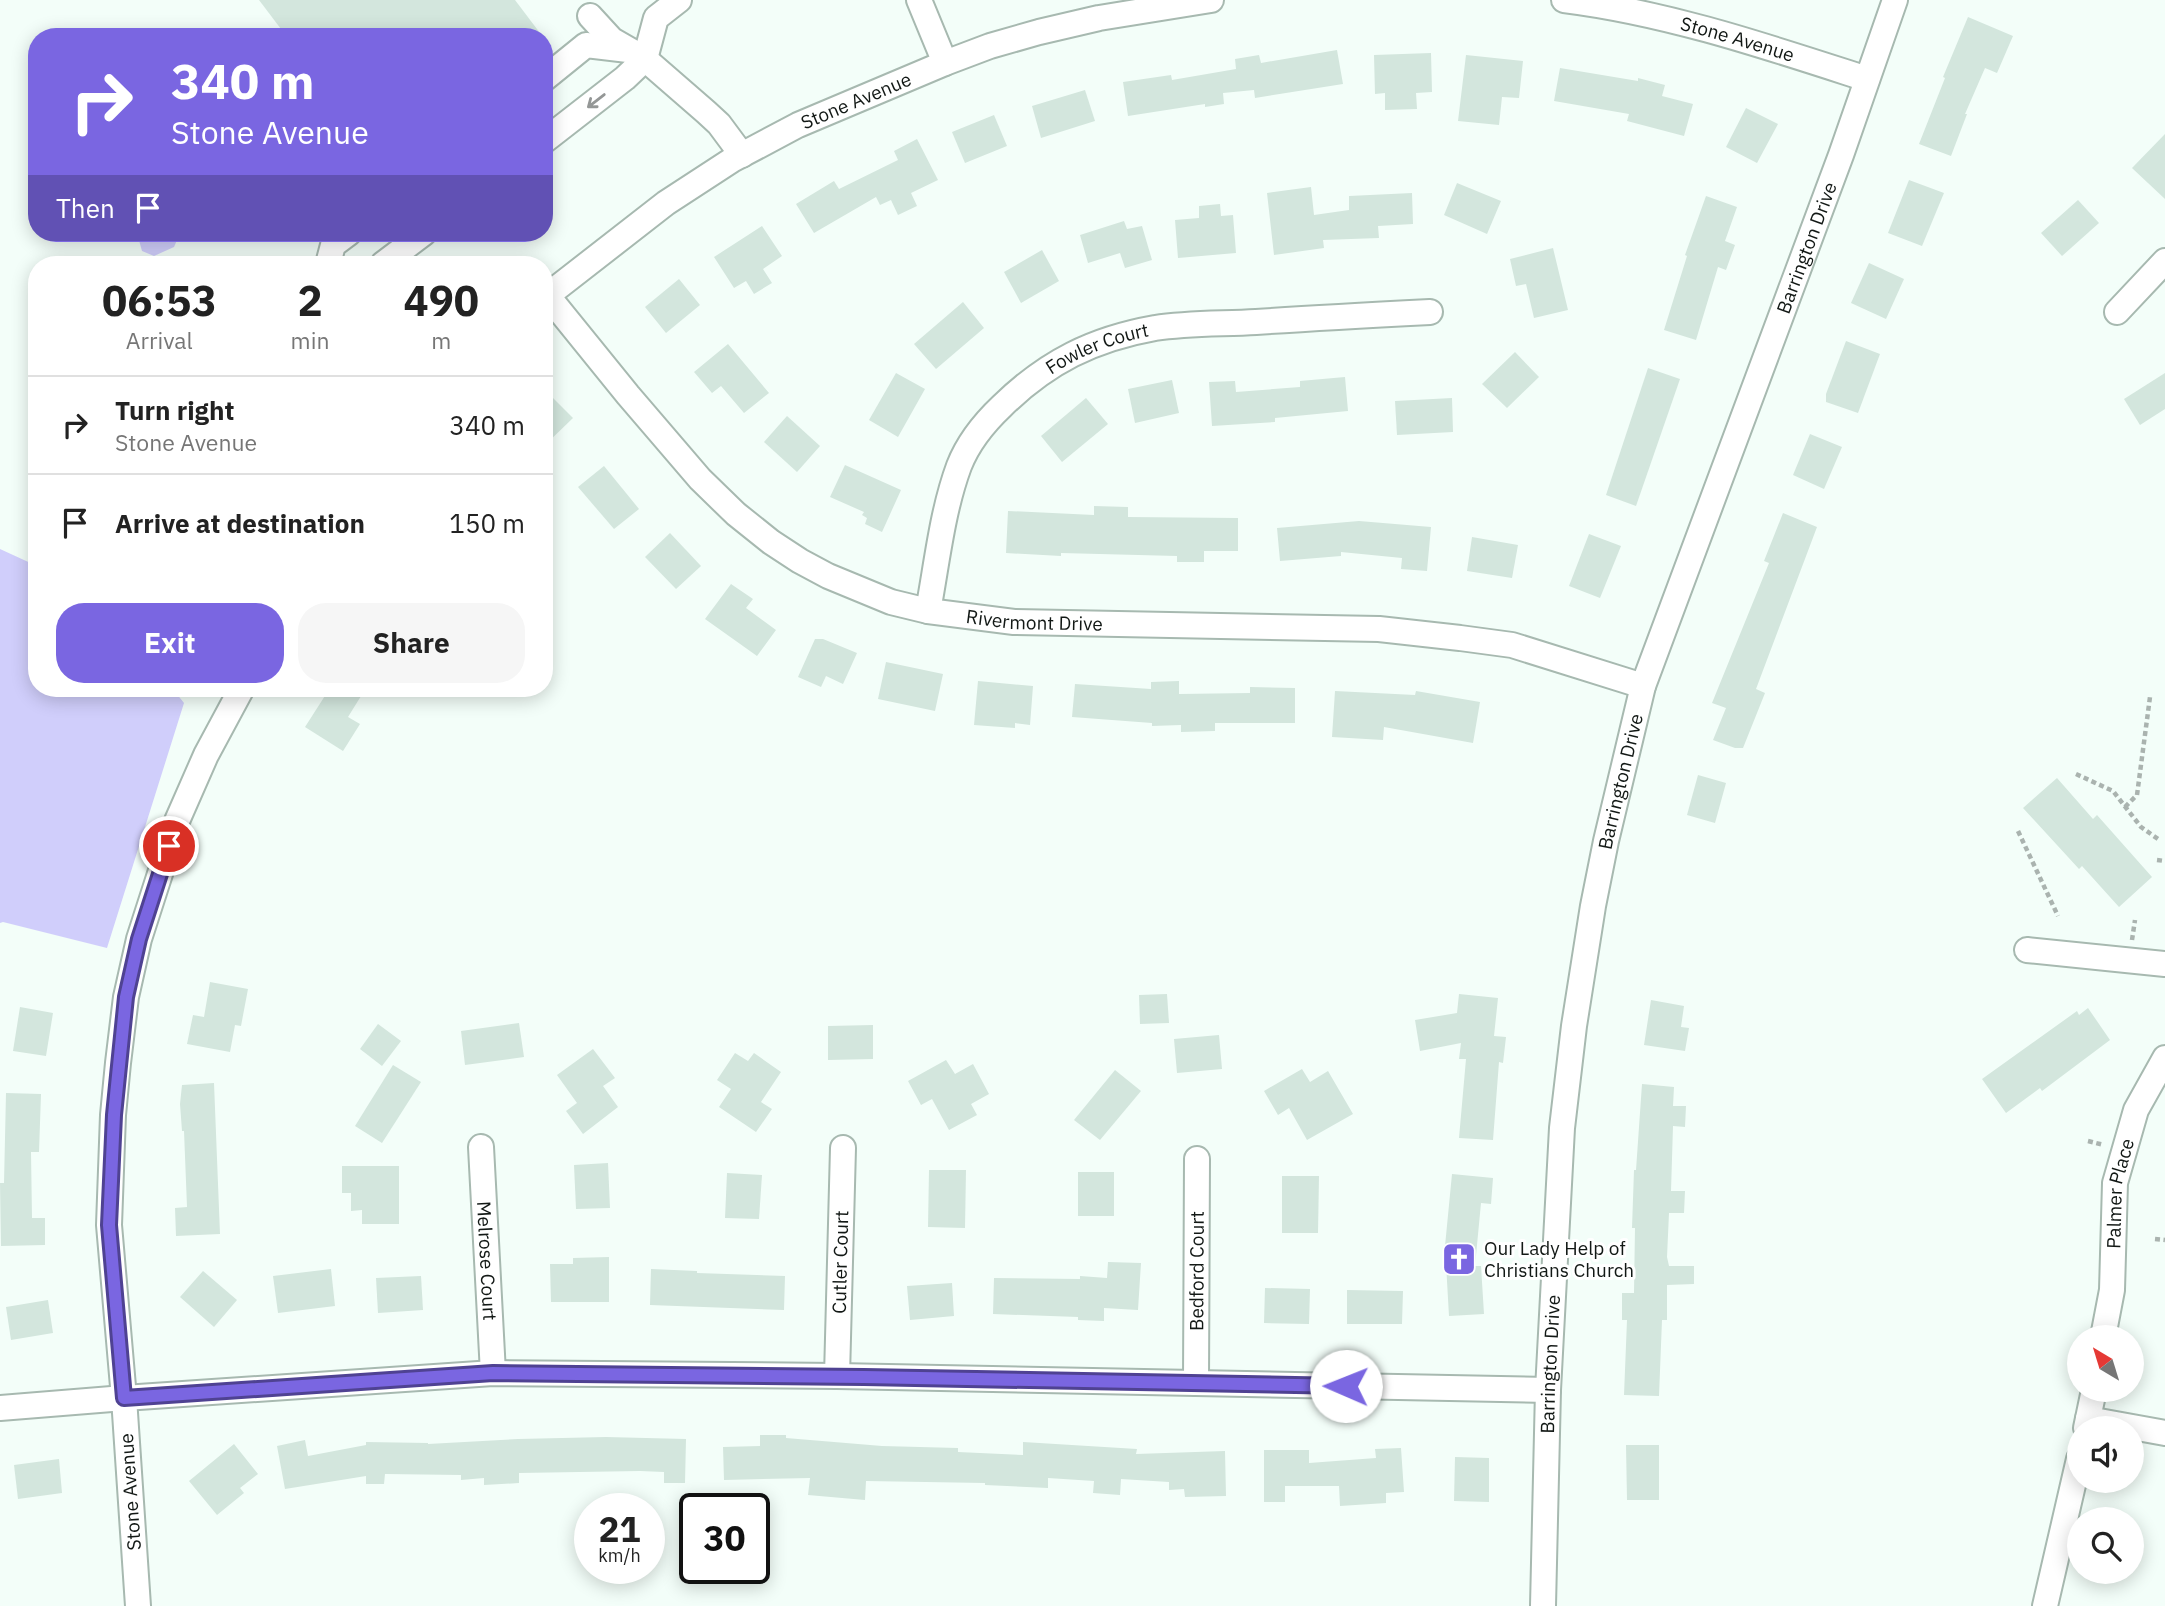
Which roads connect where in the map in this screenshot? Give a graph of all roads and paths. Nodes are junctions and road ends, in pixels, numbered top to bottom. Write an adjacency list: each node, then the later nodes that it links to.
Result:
1 (679, 0): 6 (street)
2 (919, 0): 9 (street)
3 (1212, 0): 9 (street, Stone Avenue)
4 (1564, 0): 11 (street, Stone Avenue)
5 (1895, 0): 11 (street, Barrington Drive)
6 (652, 9): 8 (street)
7 (590, 16): 8 (street)
8 (637, 54): 10 (street); 12 (street, one-way to 12); 13 (street)
9 (945, 63): 13 (street, Stone Avenue)
10 (553, 72)
11 (1867, 79): 22 (street, Barrington Drive)
12 (553, 134)
13 (742, 155): 17 (street, Stone Avenue)
14 (412, 242): 15 (street)
15 (394, 256)
16 (2165, 261): 20 (street)
17 (553, 292)
18 (553, 305): 21 (street, Rivermont Drive)
19 (1430, 312): 21 (street, Fowler Court)
20 (2117, 312)
21 (928, 611): 22 (street, Rivermont Drive)
22 (1643, 686): 44 (street, Barrington Drive)
23 (237, 697): 45 (street, Stone Avenue)
24 (2150, 697): 26 (path)
25 (2076, 774): 26 (path)
26 (2125, 807): 28 (path)
27 (2018, 831): 31 (path)
28 (2158, 839)
29 (2157, 860): 30 (path)
30 (2165, 861)
31 (2058, 916)
32 (2027, 950): 33 (street)
33 (2165, 964)
34 (2165, 1058): 40 (street, Palmer Place)
35 (481, 1147): 41 (street, Melrose Court)
36 (843, 1148): 42 (street, Cutler Court)
37 (1197, 1159): 43 (street, Bedford Court)
38 (2155, 1239): 39 (path)
39 (2165, 1240)
40 (2105, 1325)
41 (493, 1373): 42 (street); 45 (street)
42 (837, 1376): 43 (street)
43 (1196, 1383): 44 (street)
44 (1548, 1390): 51 (street, Barrington Drive)
45 (124, 1398): 46 (street); 50 (street, Stone Avenue)
46 (0, 1408)
47 (2144, 1431): 48 (street)
48 (2165, 1433)
49 (2071, 1493): 52 (street)
50 (138, 1606)
51 (1543, 1606)
52 (2045, 1606)

